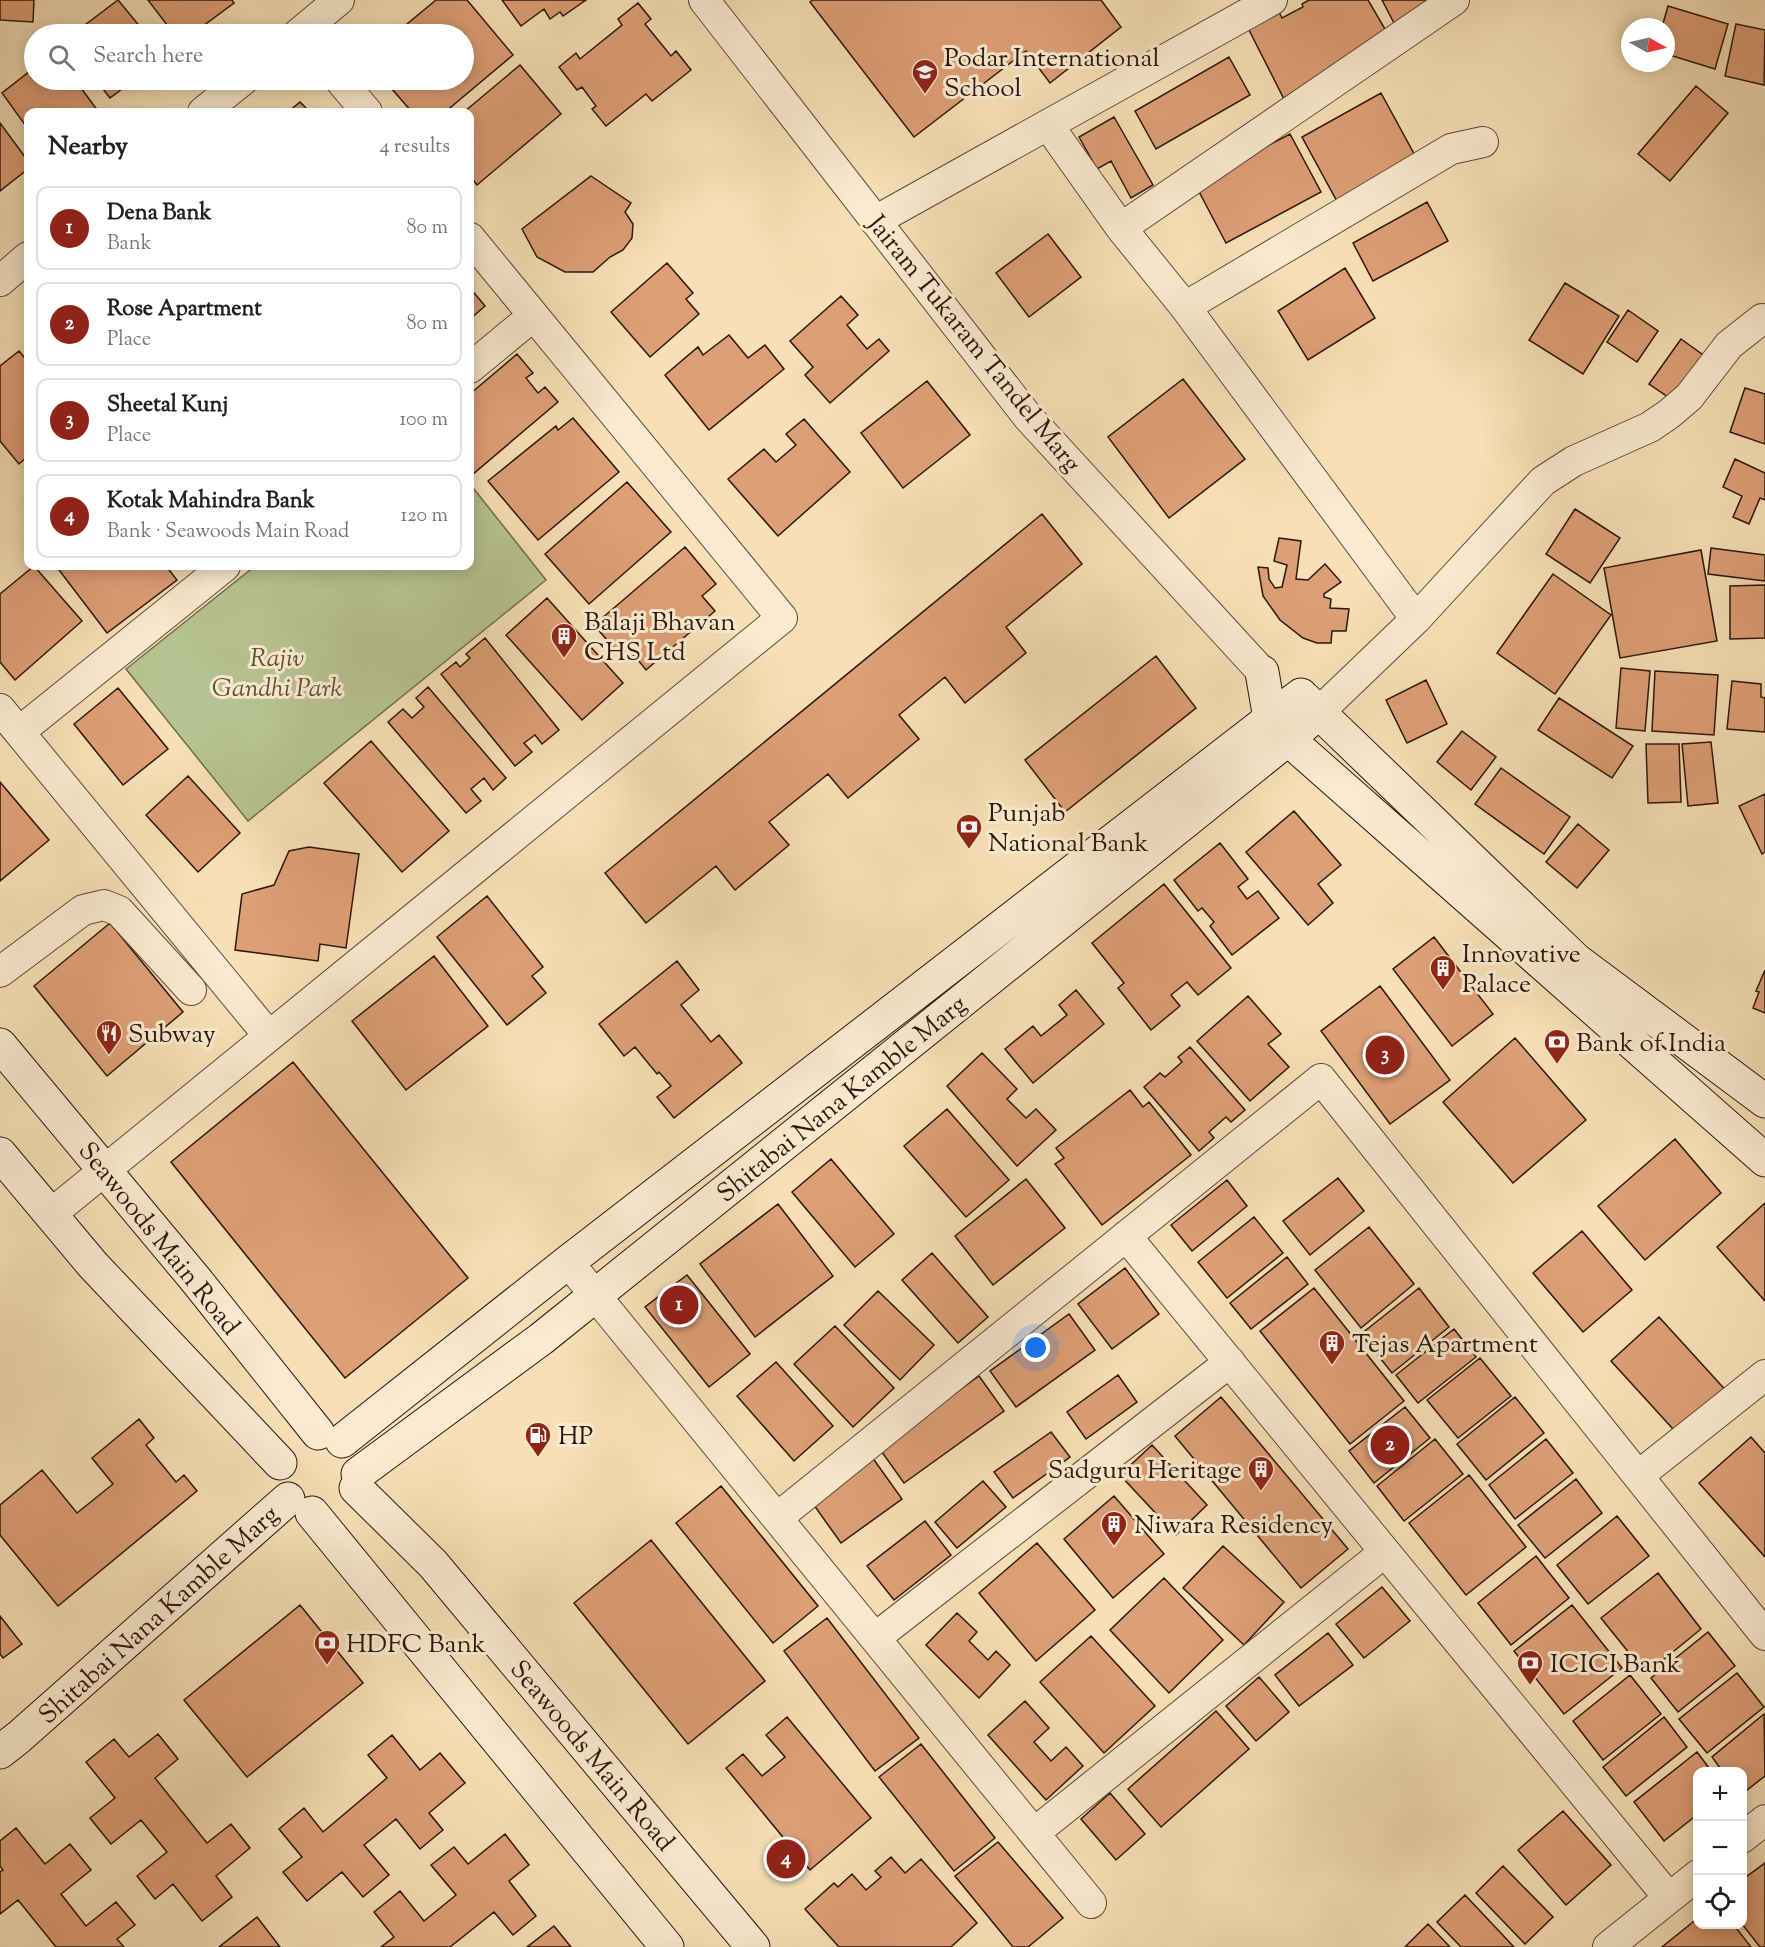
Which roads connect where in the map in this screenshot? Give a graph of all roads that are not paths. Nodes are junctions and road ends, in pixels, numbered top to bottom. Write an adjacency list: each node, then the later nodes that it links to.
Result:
1 (339, 0): 5 (street)
2 (704, 0): 12 (street, Jairam Tukaram Tandel Marg)
3 (1272, 0): 10 (street)
4 (1454, 0): 13 (street)
5 (311, 24)
6 (230, 90): 8 (street)
7 (348, 90): 9 (street)
8 (208, 108)
9 (364, 108)
10 (1048, 125): 12 (street); 13 (street)
11 (1483, 142): 17 (street)
12 (875, 220): 23 (street, Jairam Tukaram Tandel Marg)
13 (1121, 228): 17 (street)
14 (474, 243): 18 (street)
15 (24, 260): 16 (street)
16 (0, 281)
17 (1185, 307): 22 (street)
18 (533, 316): 20 (street); 30 (street)
19 (1762, 319): 22 (street)
20 (474, 365)
21 (220, 570): 27 (street)
22 (1416, 619): 24 (street)
23 (1262, 672): 24 (street, Jairam Tukaram Tandel Marg); 26 (street)
24 (1309, 704): 26 (street, Shitabai Nana Kamble Marg); 32 (street, Jairam Tukaram Tandel Marg)
25 (0, 709): 27 (street)
26 (1279, 729): 34 (street); 38 (street, Shitabai Nana Kamble Marg); 39 (street, Shitabai Nana Kamble Marg)
27 (19, 732): 30 (street)
28 (0, 972): 29 (street)
29 (191, 990)
30 (269, 1036): 35 (street)
31 (0, 1045): 35 (street, Seawoods Main Road)
32 (1765, 1101)
33 (0, 1154): 36 (street)
34 (1765, 1160)
35 (105, 1170): 36 (street); 42 (street, Seawoods Main Road)
36 (51, 1214): 43 (street)
37 (1126, 1236): 40 (street); 44 (street); 47 (street)
38 (568, 1262): 39 (street); 42 (street, Shitabai Nana Kamble Marg)
39 (595, 1295): 45 (street, Shitabai Nana Kamble Marg); 47 (street)
40 (1230, 1362): 48 (street); 50 (street)
41 (1765, 1375): 44 (street)
42 (330, 1437): 43 (street); 45 (street)
43 (280, 1463): 46 (street)
44 (1638, 1476): 49 (street)
45 (357, 1481): 46 (street); 59 (street, Seawoods Main Road)
46 (300, 1506): 51 (street, Shitabai Nana Kamble Marg); 58 (street)
47 (777, 1518): 50 (street)
48 (1385, 1552): 53 (street); 56 (street)
49 (1765, 1635)
50 (875, 1638): 53 (street)
51 (0, 1752)
52 (1765, 1820): 54 (street)
53 (1034, 1833): 57 (street)
54 (1747, 1835)
55 (1693, 1879): 56 (street)
56 (1669, 1898): 60 (street)
57 (1091, 1903)
58 (667, 1947)
59 (753, 1947)
60 (1608, 1947)

